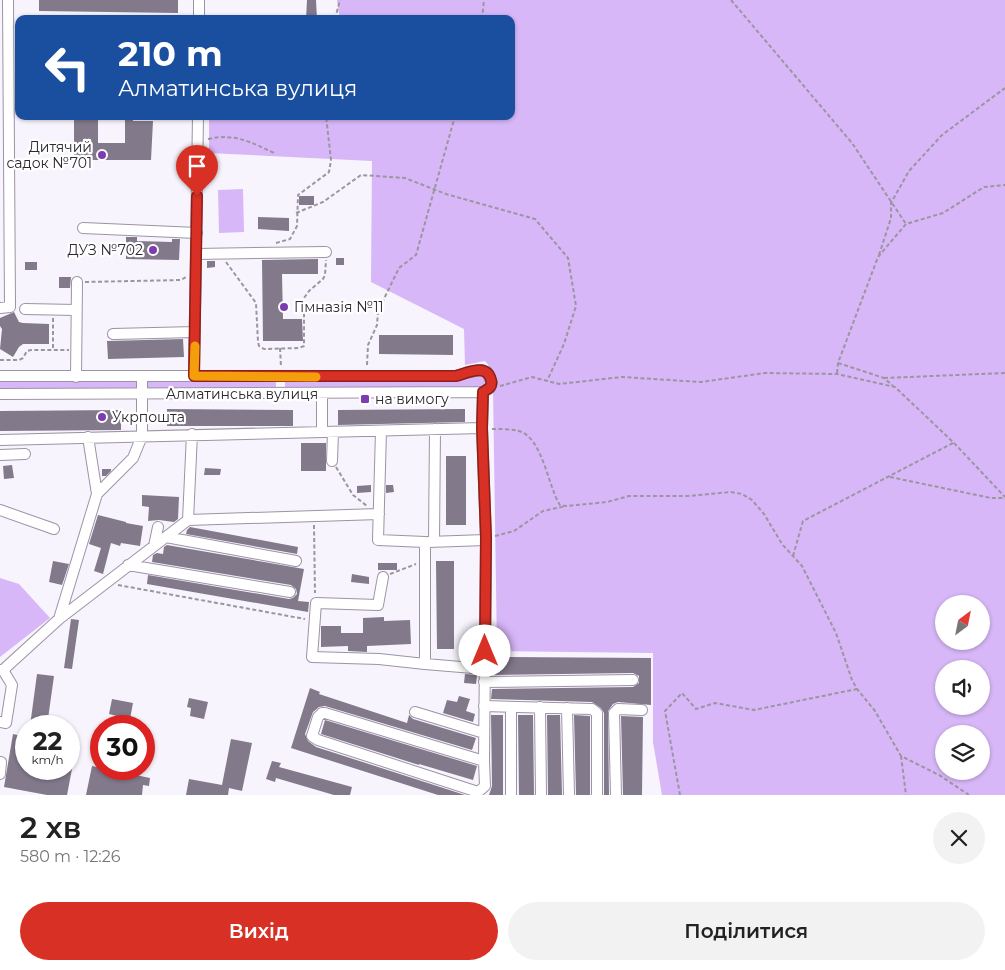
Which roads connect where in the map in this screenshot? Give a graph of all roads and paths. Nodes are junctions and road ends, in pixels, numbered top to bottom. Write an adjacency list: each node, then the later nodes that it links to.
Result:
1 (8, 0): 13 (street)
2 (200, 0): 6 (street)
3 (340, 0): 7 (path)
4 (484, 0): 8 (path)
5 (731, 0): 18 (path)
6 (199, 15)
7 (336, 15)
8 (482, 15)
9 (1005, 88): 18 (path)
10 (198, 120): 14 (street)
11 (326, 120): 19 (path)
12 (454, 120): 17 (path)
13 (5, 141): 30 (street)
14 (198, 141): 15 (path); 22 (street)
15 (274, 153)
16 (1005, 185): 20 (path)
17 (434, 188): 19 (path); 41 (path); 50 (path)
18 (892, 203): 20 (path); 27 (path)
19 (296, 213): 23 (path)
20 (906, 224): 27 (path)
21 (83, 228): 22 (street)
22 (196, 233): 25 (street)
23 (273, 244)
24 (326, 252): 26 (street); 36 (path)
25 (196, 254): 26 (street); 34 (street)
26 (220, 254): 36 (path)
27 (878, 257): 40 (path)
28 (191, 274): 29 (path)
29 (77, 282): 33 (street)
30 (0, 308)
31 (25, 309): 32 (street)
32 (52, 310): 33 (street); 37 (path)
33 (76, 310): 38 (street)
34 (195, 332): 35 (street); 46 (street)
35 (113, 334)
36 (280, 348): 42 (path)
37 (53, 350): 38 (path); 39 (path)
38 (76, 350): 47 (street)
39 (0, 360)
40 (838, 363): 44 (path); 49 (path)
41 (367, 365)
42 (280, 367)
43 (1005, 373): 49 (path)
44 (837, 374): 50 (path); 51 (path)
45 (0, 376): 47 (street, Алматинська вулиця)
46 (194, 376): 48 (street, Алматинська вулиця); 55 (street, Алматинська вулиця)
47 (76, 377): 48 (street, Алматинська вулиця)
48 (142, 377): 54 (street)
49 (884, 378): 51 (path)
50 (547, 381): 55 (path)
51 (895, 387): 65 (path)
52 (322, 393): 54 (street, Алматинська вулиця); 55 (street, Алматинська вулиця); 59 (street)
53 (0, 394): 54 (street, Алматинська вулиця)
54 (142, 394): 62 (street)
55 (483, 394): 56 (street)
56 (482, 428): 57 (street); 72 (path); 80 (street)
57 (435, 429): 58 (street); 81 (street)
58 (381, 430): 60 (street); 74 (street)
59 (322, 432): 60 (street); 61 (street)
60 (333, 432): 68 (street)
61 (192, 434): 62 (street); 76 (street)
62 (142, 436): 63 (street); 70 (street)
63 (88, 437): 64 (street); 70 (street)
64 (0, 440)
65 (954, 443): 69 (path); 71 (path)
66 (25, 454): 67 (street)
67 (0, 455)
68 (332, 461): 74 (path)
69 (888, 477): 71 (path); 83 (path)
70 (97, 494): 91 (street)
71 (1005, 497)
72 (566, 506): 80 (path); 83 (path)
73 (0, 510): 78 (street)
74 (379, 514): 75 (street); 81 (street)
75 (314, 516): 76 (street); 90 (path)
76 (188, 520): 79 (street)
77 (158, 527): 82 (street)
78 (54, 529)
79 (166, 537): 82 (street); 84 (street)
80 (486, 539): 81 (street); 94 (street)
81 (429, 542): 85 (street)
82 (154, 546): 86 (street)
83 (793, 556): 98 (path)
84 (296, 561)
85 (425, 561): 87 (path); 93 (street)
86 (128, 565): 88 (street); 89 (street)
87 (383, 577): 90 (street)
88 (106, 583): 91 (street); 92 (path)
89 (290, 592)
90 (316, 603): 92 (street)
91 (59, 619): 95 (street)
92 (313, 620): 93 (street)
93 (425, 664): 94 (street)
94 (484, 669): 97 (street)
95 (2, 670): 105 (street)
96 (633, 680): 97 (street)
97 (484, 682): 99 (street)
98 (857, 690): 107 (path); 116 (path)
99 (484, 706): 100 (street); 106 (street)
100 (512, 706): 101 (street); 111 (street)
101 (540, 708): 102 (street); 112 (street)
102 (568, 708): 113 (street); 114 (street)
103 (642, 710): 115 (street)
104 (415, 712): 106 (street)
105 (0, 722)
106 (484, 733): 108 (street)
107 (901, 756): 117 (path); 118 (path)
108 (484, 761): 108 (street)
109 (1, 762): 110 (street)
110 (0, 774)
111 (511, 795)
112 (541, 795)
113 (569, 795)
114 (597, 795)
115 (616, 795)
116 (680, 795)
117 (906, 795)
118 (969, 795)

